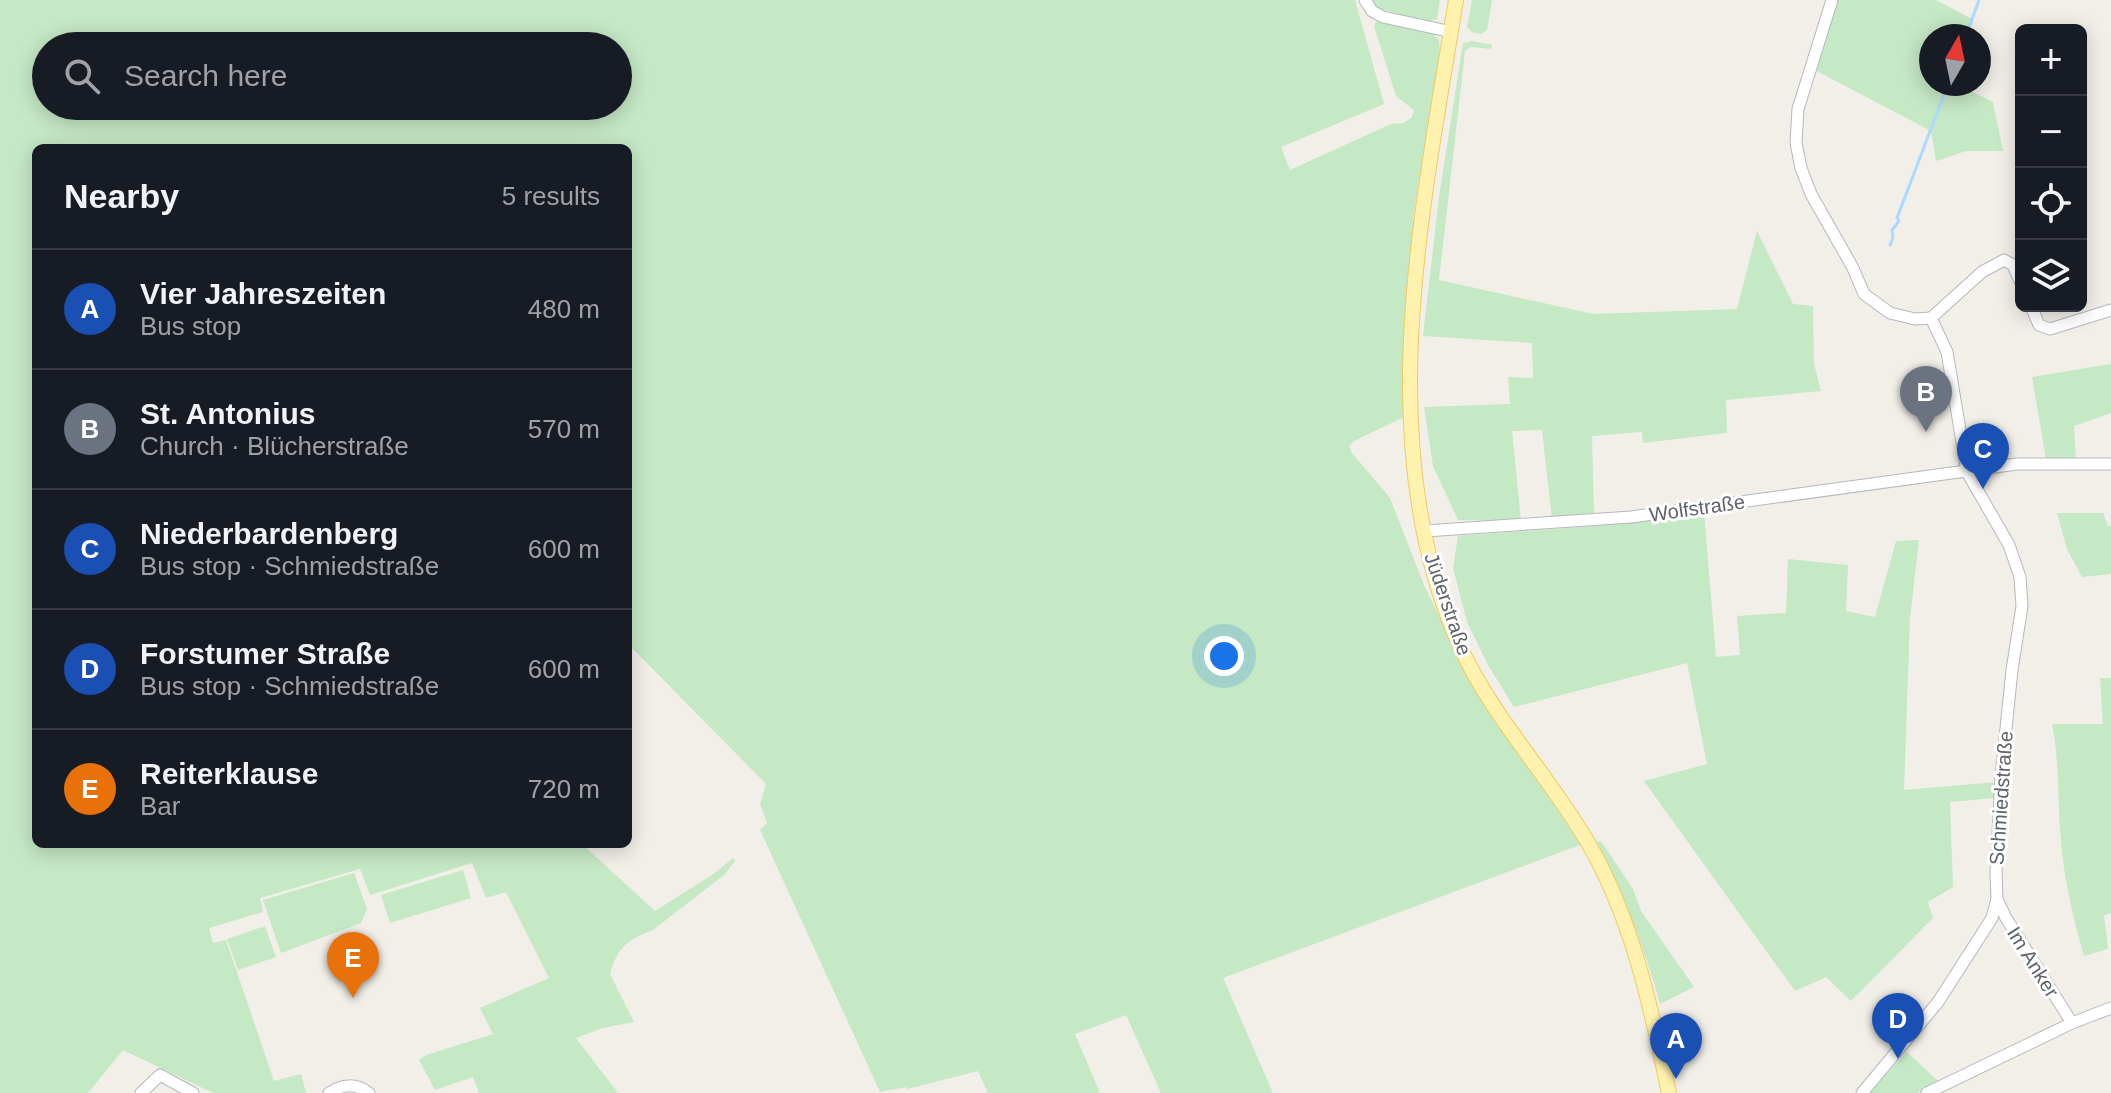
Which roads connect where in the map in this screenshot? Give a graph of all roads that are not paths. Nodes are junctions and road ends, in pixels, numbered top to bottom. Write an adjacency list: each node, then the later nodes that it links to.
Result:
1 (1365, 0): 4 (street)
2 (1456, 0): 4 (main road, Jüderstraße)
3 (1832, 0): 8 (street)
4 (1452, 32): 11 (main road, Jüderstraße)
5 (2015, 270): 8 (street)
6 (2111, 310): 7 (street)
7 (2034, 312)
8 (1931, 318): 10 (street)
9 (2111, 464): 10 (street, Wolfstraße)
10 (1967, 472): 11 (street, Wolfstraße); 12 (street, Schmiedstraße)
11 (1425, 531): 19 (main road, Jüderstraße)
12 (1997, 899): 14 (street, Im Anker); 20 (street, Schmiedstraße)
13 (2111, 1008): 14 (street)
14 (2072, 1023): 21 (street)
15 (141, 1093): 16 (street)
16 (193, 1093)
17 (329, 1093): 18 (street)
18 (369, 1093)
19 (1669, 1093)
20 (1862, 1093)
21 (1927, 1093)

